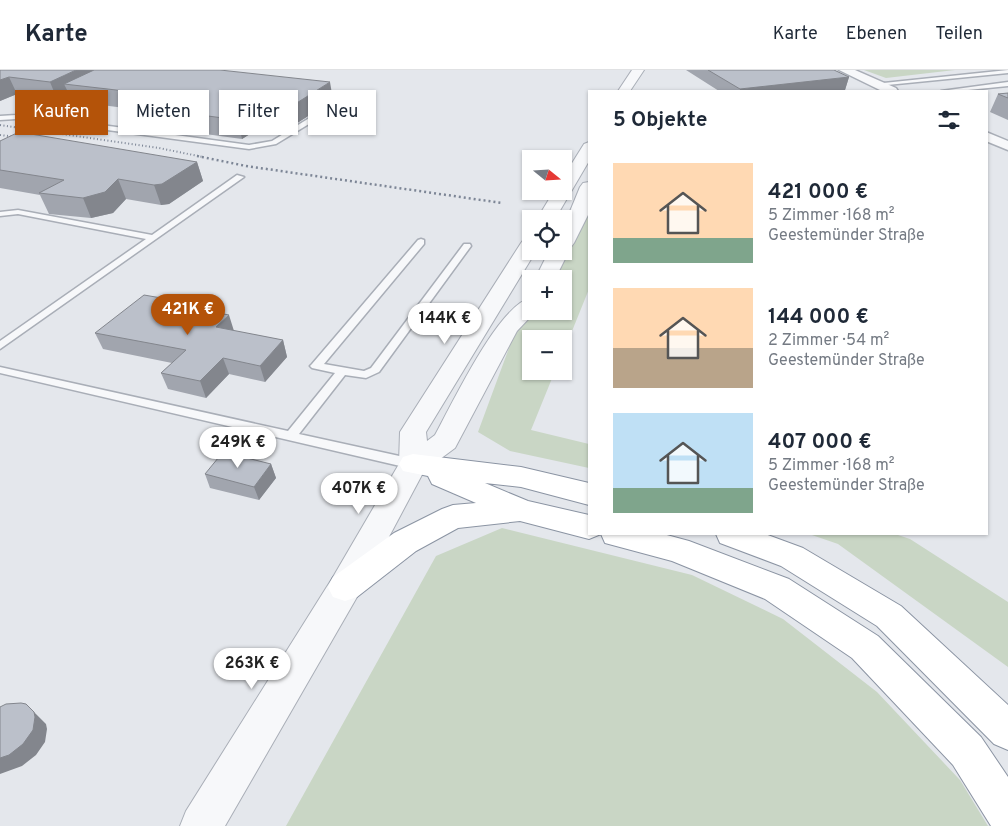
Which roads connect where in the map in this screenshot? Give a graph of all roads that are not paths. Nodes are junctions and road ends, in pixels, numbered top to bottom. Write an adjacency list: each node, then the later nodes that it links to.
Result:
1 (845, 70): 4 (street)
2 (1008, 71): 4 (lane)
3 (636, 72): 7 (street); 10 (street)
4 (877, 84): 11 (street)
5 (1008, 84): 12 (lane)
6 (91, 87): 8 (lane)
7 (644, 87)
8 (85, 90)
9 (303, 90): 15 (lane)
10 (625, 90)
11 (890, 90)
12 (953, 90)
13 (15, 117): 14 (lane)
14 (0, 118)
15 (108, 128)
16 (988, 137): 17 (street)
17 (1008, 146)
18 (588, 150): 19 (street)
19 (572, 175)
20 (240, 176): 24 (lane)
21 (588, 190): 23 (street)
22 (0, 214): 24 (lane)
23 (572, 228)
24 (153, 238): 29 (lane)
25 (421, 242): 31 (lane)
26 (467, 246): 31 (lane)
27 (522, 258): 33 (street)
28 (522, 313): 33 (street)
29 (0, 346)
30 (0, 370): 32 (lane)
31 (342, 371): 32 (lane)
32 (290, 437): 33 (lane)
33 (413, 464): 34 (highway); 35 (highway); 39 (street)
34 (588, 494)
35 (520, 510): 36 (highway); 39 (highway)
36 (588, 527)
37 (620, 535): 41 (highway)
38 (734, 535): 40 (highway)
39 (345, 587): 42 (street)
40 (1008, 731)
41 (1008, 814)
42 (201, 826)

